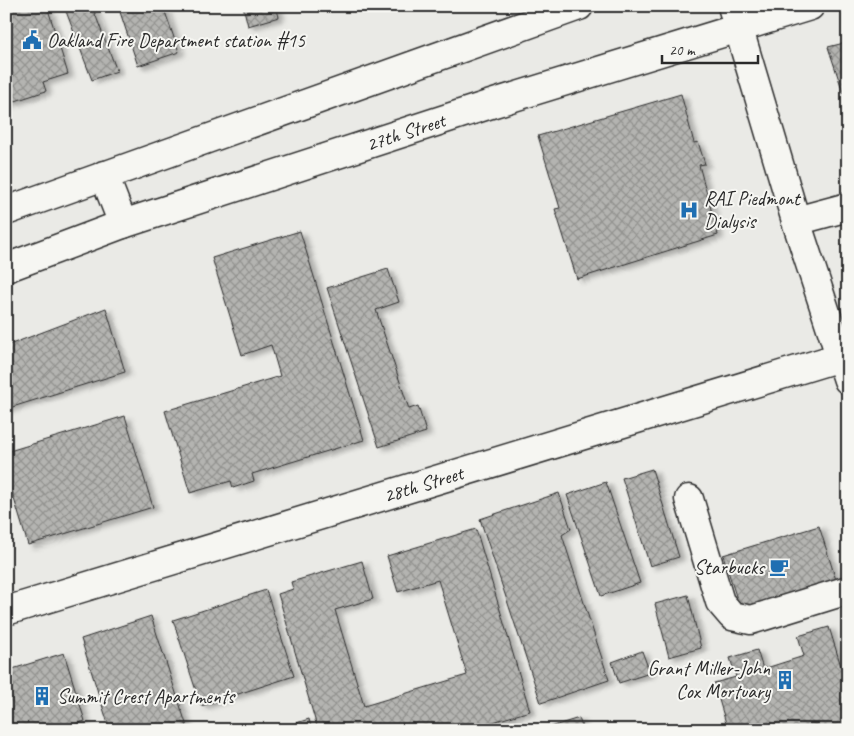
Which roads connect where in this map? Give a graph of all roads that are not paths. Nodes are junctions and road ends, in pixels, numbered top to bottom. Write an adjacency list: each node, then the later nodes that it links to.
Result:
1 (579, 6): 4 (street)
2 (810, 6): 3 (street, 27th Street)
3 (735, 17): 7 (street); 8 (street, 27th Street)
4 (104, 175): 6 (street); 8 (street)
5 (848, 207): 7 (street)
6 (6, 210)
7 (796, 221): 10 (street)
8 (123, 224): 9 (street, 27th Street)
9 (6, 268)
10 (844, 369): 13 (street, 28th Street)
11 (689, 499): 12 (street)
12 (848, 590)
13 (6, 611)

